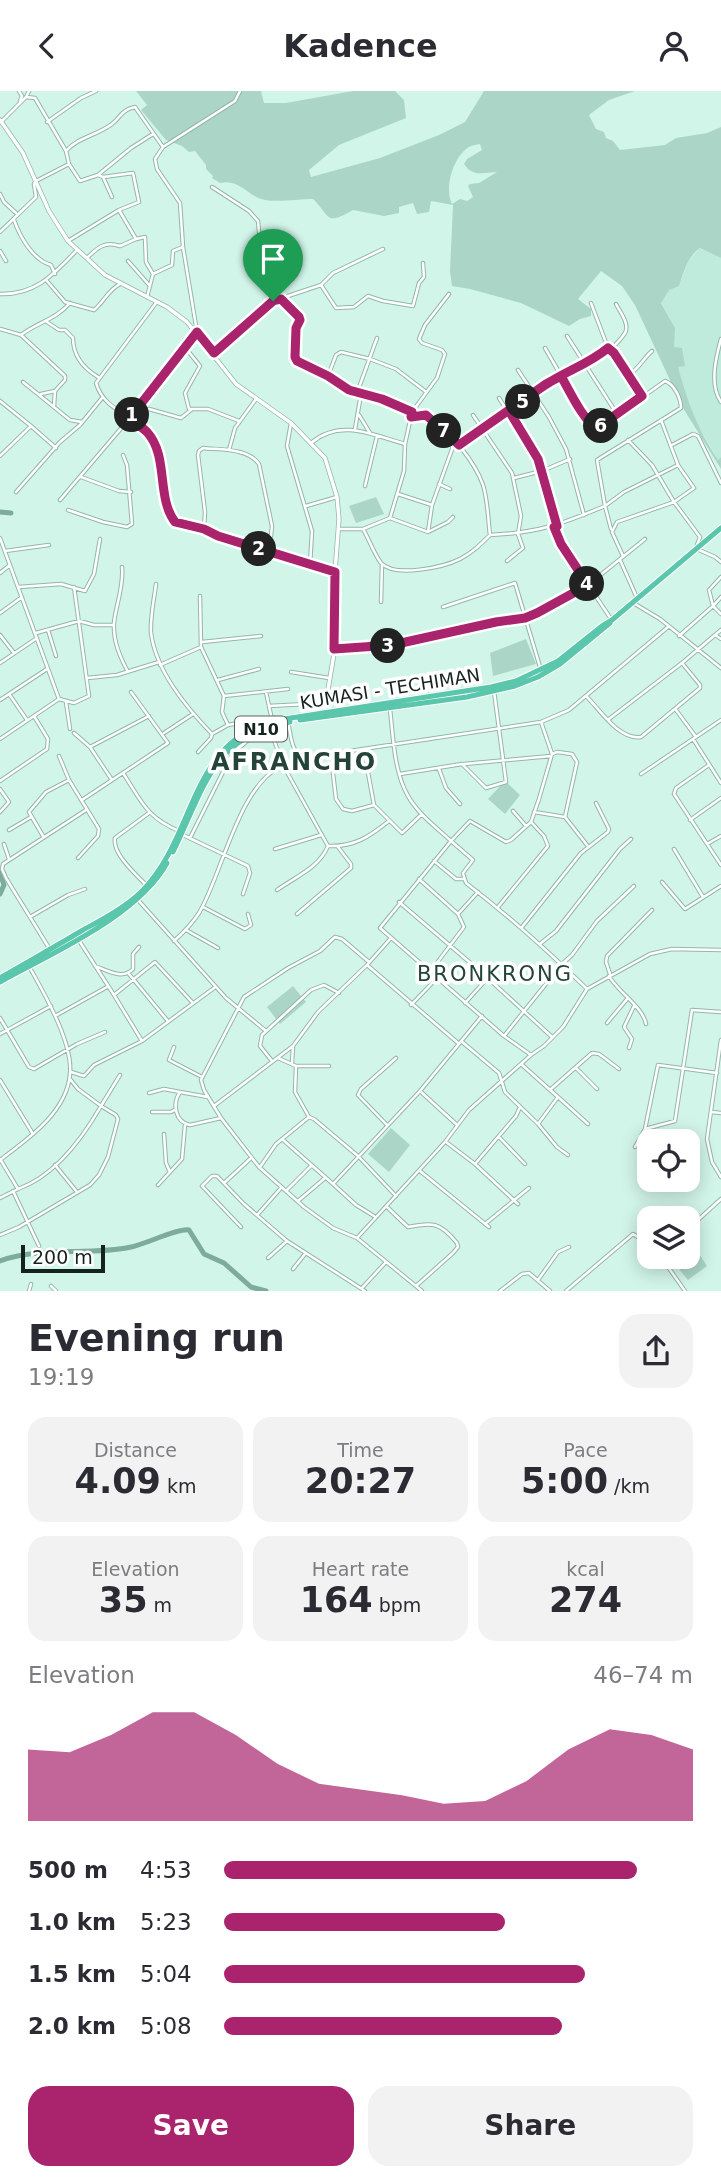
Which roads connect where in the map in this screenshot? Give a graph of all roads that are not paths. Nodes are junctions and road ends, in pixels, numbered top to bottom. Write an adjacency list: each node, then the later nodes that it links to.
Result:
1 (19, 91): 6 (street)
2 (29, 91): 5 (street)
3 (96, 91): 8 (street)
4 (240, 91): 10 (street)
5 (26, 97): 6 (street); 8 (street)
6 (19, 104): 7 (street)
7 (0, 121): 15 (street)
8 (47, 122): 11 (street)
9 (154, 133): 10 (street); 11 (street); 13 (street)
10 (163, 147): 25 (street)
11 (66, 151): 12 (street)
12 (69, 163): 13 (street); 15 (street)
13 (98, 175): 14 (street)
14 (103, 177): 18 (street); 19 (street)
15 (36, 181): 20 (street); 24 (street)
16 (212, 187): 45 (street)
17 (0, 194): 20 (street)
18 (112, 197)
19 (119, 211): 23 (street); 24 (street)
20 (17, 213): 21 (street)
21 (14, 220): 22 (street); 33 (street)
22 (0, 232)
23 (136, 239): 29 (street); 34 (street)
24 (68, 241): 27 (street)
25 (183, 247): 34 (street); 52 (street)
26 (383, 249): 38 (street)
27 (77, 250): 29 (street); 33 (street)
28 (0, 251): 30 (street)
29 (86, 259): 35 (street)
30 (6, 261)
31 (128, 261): 39 (street)
32 (422, 263): 38 (street)
33 (55, 274): 36 (street)
34 (153, 274): 39 (street)
35 (111, 279): 37 (street); 40 (street)
36 (47, 281): 41 (street); 47 (street)
37 (120, 284): 40 (street); 43 (street)
38 (321, 285): 44 (street)
39 (150, 286): 43 (street)
40 (110, 289): 47 (street)
41 (0, 294)
42 (449, 294): 73 (street)
43 (147, 297): 46 (street)
44 (281, 299): 45 (street); 67 (street)
45 (273, 301): 61 (street)
46 (158, 302): 52 (street); 69 (street)
47 (70, 303): 50 (street)
48 (592, 303): 59 (street)
49 (616, 304): 59 (street)
50 (47, 322): 53 (street); 66 (street)
51 (0, 329): 53 (street)
52 (197, 332): 57 (street); 61 (street)
53 (21, 335): 72 (street)
54 (567, 335): 63 (street)
55 (377, 338): 62 (street)
56 (721, 339): 83 (street)
57 (184, 346): 80 (street); 86 (street)
58 (545, 348): 68 (street)
59 (608, 348): 63 (street); 65 (street)
60 (652, 351): 65 (street)
61 (214, 353): 81 (street)
62 (370, 359): 67 (street); 73 (street); 74 (street)
63 (585, 364): 68 (street); 90 (street)
64 (518, 370): 76 (street)
65 (630, 374): 77 (street)
66 (93, 375): 69 (street); 71 (street)
67 (328, 376): 74 (street)
68 (561, 376): 76 (street); 90 (street)
69 (98, 377): 71 (street)
70 (23, 382): 75 (street)
71 (96, 383): 78 (street)
72 (55, 391): 75 (street); 84 (street)
73 (426, 392): 89 (street)
74 (359, 393): 89 (street); 91 (street)
75 (40, 394): 84 (street)
76 (534, 394): 88 (street); 114 (street)
77 (642, 396): 90 (street); 95 (street)
78 (102, 398): 94 (street); 97 (street)
79 (499, 398): 88 (street)
80 (144, 399): 85 (street); 87 (street)
81 (256, 399): 96 (street); 98 (street)
82 (0, 401): 99 (street)
83 (721, 402)
84 (54, 406): 97 (street)
85 (149, 409): 86 (street); 87 (street)
86 (191, 410): 96 (street)
87 (135, 411): 94 (street)
88 (509, 411): 101 (street); 116 (street)
89 (412, 412): 93 (street)
90 (617, 414)
91 (359, 415): 100 (street); 102 (street)
92 (473, 415): 101 (street)
93 (411, 417): 105 (street); 107 (street)
94 (129, 419): 118 (street); 139 (street)
95 (661, 420): 104 (street); 109 (street)
96 (239, 421): 111 (street)
97 (82, 422): 110 (street)
98 (291, 423): 106 (street); 131 (street)
99 (31, 426): 110 (street); 113 (street)
100 (355, 429): 102 (street); 106 (street)
101 (483, 429): 108 (street); 119 (street)
102 (370, 433): 103 (street)
103 (377, 436): 107 (street); 122 (street)
104 (628, 440): 117 (street); 132 (street)
105 (455, 441): 108 (street); 120 (street)
106 (311, 443): 127 (street)
107 (405, 445): 126 (street)
108 (459, 445): 145 (street)
109 (672, 445): 115 (street); 121 (street)
110 (56, 448): 124 (street)
111 (229, 450): 139 (street); 151 (street)
112 (122, 455): 125 (street)
113 (0, 456)
114 (570, 459): 116 (street); 134 (street)
115 (678, 464): 117 (street); 129 (street)
116 (542, 471): 119 (street); 137 (street)
117 (658, 474): 129 (street); 132 (street)
118 (81, 477): 125 (street); 128 (street)
119 (514, 478): 144 (street)
120 (439, 484): 123 (street); 130 (street)
121 (721, 484)
122 (365, 486)
123 (450, 489)
124 (16, 492)
125 (131, 492): 133 (street)
126 (398, 494): 130 (street); 136 (street)
127 (337, 497): 131 (street); 140 (street)
128 (60, 500)
129 (674, 502): 143 (street); 150 (street)
130 (432, 505): 142 (street)
131 (306, 506): 159 (street)
132 (605, 506): 134 (street); 143 (street)
133 (68, 510)
134 (584, 515): 137 (street)
135 (453, 517): 142 (street)
136 (390, 518): 141 (street); 142 (street)
137 (555, 527): 144 (street); 165 (street)
138 (721, 528): 150 (highway, KUMASI - TECHIMAN / N10)
139 (204, 529): 151 (street)
140 (339, 529): 141 (street); 161 (street)
141 (363, 529): 157 (street)
142 (428, 532)
143 (612, 533): 153 (street)
144 (517, 534): 145 (street); 155 (street)
145 (490, 535): 157 (street)
146 (0, 538): 152 (street)
147 (100, 539): 167 (street)
148 (645, 539): 153 (street)
149 (49, 545): 152 (street)
150 (696, 548): 156 (street); 171 (highway, KUMASI - TECHIMAN / N10)
151 (263, 550): 159 (street)
152 (5, 551): 158 (street)
153 (624, 557): 154 (street)
154 (620, 560): 165 (street); 171 (street)
155 (507, 561)
156 (721, 562)
157 (382, 563): 172 (street)
158 (10, 565): 162 (street); 166 (street)
159 (310, 565): 161 (street)
160 (122, 568): 180 (street)
161 (335, 572): 192 (street)
162 (0, 573)
163 (721, 577): 173 (street)
164 (156, 584): 197 (street)
165 (588, 585): 177 (street); 178 (street)
166 (19, 587): 167 (street); 169 (street)
167 (74, 587): 179 (street)
168 (200, 596): 190 (street)
169 (22, 597): 175 (street); 186 (street)
170 (721, 597): 173 (street)
171 (634, 600): 178 (highway, KUMASI - TECHIMAN / N10); 181 (street)
172 (381, 602)
173 (713, 605): 176 (street); 188 (street)
174 (443, 607): 177 (street)
175 (0, 613)
176 (721, 614)
177 (525, 618): 192 (street); 202 (street)
178 (612, 620): 202 (highway, KUMASI - TECHIMAN / N10); 209 (highway, N10)
179 (79, 621): 180 (street); 182 (street); 205 (street)
180 (114, 625): 203 (street)
181 (668, 627): 188 (street); 214 (street)
182 (48, 630): 186 (street); 195 (street)
183 (721, 630): 185 (street)
184 (0, 635): 194 (street)
185 (715, 635): 189 (street); 193 (street)
186 (37, 636): 194 (street); 200 (street)
187 (261, 636): 190 (street)
188 (679, 636): 193 (street)
189 (721, 639)
190 (201, 642): 191 (street)
191 (201, 647): 197 (street); 207 (street)
192 (334, 649): 206 (street)
193 (697, 649): 198 (street); 199 (street)
194 (14, 653): 196 (street)
195 (56, 656)
196 (0, 663)
197 (160, 663): 203 (street); 224 (street)
198 (682, 663): 222 (street); 227 (street)
199 (721, 668)
200 (48, 669): 212 (street); 217 (street)
201 (259, 669): 207 (street)
202 (542, 670): 215 (highway, KUMASI - TECHIMAN / N10)
203 (128, 672): 205 (street)
204 (291, 672): 206 (street)
205 (87, 678): 218 (street)
206 (329, 678): 219 (street)
207 (217, 681): 213 (street)
208 (288, 689): 211 (street)
209 (494, 691): 215 (highway, N10); 237 (street)
210 (131, 692): 226 (street)
211 (266, 692): 213 (street); 220 (street)
212 (9, 694): 216 (street); 228 (street)
213 (224, 696): 232 (street)
214 (586, 696): 227 (street); 231 (street)
215 (440, 698): 221 (highway, N10); 223 (highway, KUMASI - TECHIMAN / N10)
216 (0, 699)
217 (59, 699): 218 (street); 225 (street)
218 (66, 702): 236 (street)
219 (325, 703): 220 (street); 223 (street)
220 (269, 706): 233 (street)
221 (390, 709): 230 (highway, N10); 243 (street)
222 (676, 710): 227 (street); 241 (street)
223 (324, 713): 233 (highway, KUMASI - TECHIMAN / N10)
224 (193, 714): 239 (street); 240 (street)
225 (34, 716): 228 (street); 260 (street)
226 (149, 716): 239 (street); 244 (street)
227 (609, 719)
228 (28, 721): 242 (street)
229 (719, 721): 235 (street); 241 (street)
230 (288, 722): 233 (highway, N10); 247 (street)
231 (541, 722): 237 (street); 248 (street)
232 (228, 725): 234 (street); 240 (street)
233 (271, 726): 234 (highway, KUMASI - TECHIMAN / N10); 252 (street); 281 (highway, N10); 285 (street)
234 (253, 727): 281 (highway, KUMASI - TECHIMAN / N10)
235 (721, 727)
236 (70, 729)
237 (500, 729): 243 (street); 250 (street)
238 (74, 733): 244 (street)
239 (162, 734): 255 (street)
240 (212, 734): 246 (street)
241 (694, 738): 253 (street); 257 (street)
242 (0, 739)
243 (394, 746): 245 (street); 256 (street)
244 (90, 747): 259 (street)
245 (363, 750): 247 (street); 267 (street)
246 (198, 752)
247 (331, 755): 267 (street)
248 (552, 755): 250 (street); 271 (street); 275 (street)
249 (59, 756): 258 (street)
250 (504, 759): 251 (street); 251 (street)
251 (462, 764): 254 (street)
252 (283, 765): 282 (street); 295 (street)
253 (709, 765): 261 (street); 276 (street)
254 (439, 769): 256 (street); 266 (street)
255 (123, 773): 259 (street); 272 (street)
256 (400, 774): 273 (street)
257 (641, 774)
258 (69, 780): 264 (street); 274 (street)
259 (112, 780): 264 (street)
260 (0, 781)
261 (721, 783)
262 (0, 789): 270 (street)
263 (721, 798): 276 (street)
264 (82, 800): 268 (street)
265 (596, 803): 291 (street)
266 (460, 804)
267 (374, 805): 277 (street)
268 (86, 810): 283 (street); 296 (street)
269 (513, 811): 279 (street)
270 (0, 812)
271 (534, 812): 275 (street); 278 (street)
272 (149, 813): 281 (street); 303 (street)
273 (422, 814): 277 (street); 287 (street)
274 (31, 817): 280 (street); 283 (street)
275 (565, 817): 291 (street)
276 (690, 820): 289 (street)
277 (389, 821): 292 (street)
278 (531, 822): 279 (street); 314 (street)
279 (526, 826): 287 (street)
280 (9, 830)
281 (180, 832): 285 (street); 303 (highway, KUMASI - TECHIMAN / N10); 311 (highway, N10)
282 (321, 835): 290 (street); 293 (street)
283 (43, 836): 297 (street)
284 (721, 836): 289 (street)
285 (190, 838): 295 (street)
286 (631, 839): 325 (street)
287 (451, 841): 298 (street); 301 (street)
288 (4, 844): 297 (street)
289 (707, 844): 299 (street)
290 (328, 846): 292 (street); 307 (street)
291 (588, 846): 320 (street)
292 (338, 847): 317 (street)
293 (275, 849)
294 (674, 849): 310 (street)
295 (224, 854): 309 (street); 313 (street)
296 (78, 858)
297 (9, 859): 319 (street)
298 (434, 861): 300 (street); 301 (street)
299 (721, 865)
300 (419, 879): 312 (street); 318 (street)
301 (463, 879): 308 (street)
302 (662, 882): 310 (street)
303 (147, 886): 311 (highway, KUMASI - TECHIMAN / N10)
304 (634, 886): 332 (street)
305 (721, 886): 310 (street)
306 (85, 889): 319 (street)
307 (276, 890)
308 (478, 892): 314 (street); 318 (street)
309 (243, 894)
310 (703, 897)
311 (137, 899): 322 (highway, N10); 324 (street); 329 (highway, KUMASI - TECHIMAN / N10)
312 (399, 902): 323 (street); 326 (street)
313 (203, 906): 316 (street); 321 (street)
314 (498, 907): 320 (street)
315 (652, 910): 337 (street)
316 (248, 914)
317 (297, 914)
318 (458, 914): 326 (street)
319 (30, 917): 329 (street)
320 (522, 927): 325 (street)
321 (186, 930): 324 (street); 328 (street)
322 (78, 939): 333 (highway, N10); 334 (street)
323 (391, 939): 331 (street); 335 (street)
324 (174, 941): 343 (street)
325 (541, 943): 332 (street)
326 (450, 946): 335 (street); 341 (street)
327 (139, 947): 336 (street)
328 (218, 948)
329 (50, 950): 338 (highway, KUMASI - TECHIMAN / N10)
330 (721, 950): 337 (street)
331 (368, 964): 345 (street); 350 (street); 353 (street)
332 (562, 964): 344 (street); 354 (street)
333 (29, 966): 338 (highway, N10); 351 (street)
334 (95, 966): 336 (street); 342 (street)
335 (430, 972): 339 (street)
336 (128, 974): 340 (street)
337 (610, 975): 344 (street); 347 (street)
338 (1, 977)
339 (437, 978): 349 (street); 350 (street)
340 (133, 980): 346 (street); 348 (street); 359 (street)
341 (485, 981): 349 (street); 354 (street)
342 (108, 986): 346 (street); 356 (street)
343 (215, 987): 348 (street); 353 (street)
344 (587, 989): 367 (street)
345 (339, 992): 363 (street); 371 (street)
346 (114, 995): 368 (street)
347 (628, 998): 352 (street); 360 (street)
348 (193, 1003): 359 (street)
349 (465, 1003): 357 (street)
350 (411, 1005): 369 (street)
351 (51, 1006): 356 (street); 362 (street)
352 (634, 1006): 361 (street); 373 (street)
353 (237, 1009): 363 (street); 388 (street)
354 (525, 1011): 366 (street); 367 (street)
355 (721, 1012): 383 (street)
356 (55, 1016): 374 (street)
357 (482, 1016): 366 (street); 369 (street)
358 (0, 1018): 362 (street)
359 (167, 1021): 368 (street)
360 (607, 1023)
361 (646, 1024)
362 (8, 1030): 365 (street); 374 (street)
363 (266, 1031): 378 (street)
364 (105, 1032): 374 (street)
365 (0, 1034)
366 (505, 1036): 375 (street)
367 (552, 1037): 375 (street)
368 (142, 1041): 385 (street)
369 (460, 1043): 390 (street); 394 (street)
370 (721, 1043): 387 (street)
371 (293, 1046): 376 (street); 379 (street)
372 (174, 1047): 388 (street)
373 (629, 1048)
374 (67, 1051): 385 (street)
375 (531, 1055): 380 (street)
376 (278, 1058): 378 (street); 379 (street)
377 (396, 1058): 411 (street)
378 (272, 1061): 400 (street)
379 (294, 1064): 381 (street); 406 (street)
380 (521, 1064): 390 (street); 392 (street)
381 (329, 1066)
382 (576, 1067): 384 (street); 392 (street); 393 (street)
383 (683, 1068): 387 (street); 413 (street); 413 (street)
384 (619, 1069)
385 (71, 1072): 389 (street)
386 (120, 1075): 399 (street)
387 (718, 1076): 404 (street)
388 (202, 1077): 397 (street)
389 (69, 1078): 399 (street); 414 (street)
390 (503, 1079): 401 (street); 412 (street)
391 (0, 1080): 414 (street)
392 (551, 1089): 398 (street)
393 (597, 1089)
394 (420, 1091): 411 (street); 412 (street)
395 (180, 1092): 396 (street); 397 (street); 402 (street)
396 (149, 1093)
397 (208, 1097): 400 (street)
398 (558, 1097): 408 (street); 409 (street)
399 (101, 1106): 427 (street); 442 (street)
400 (213, 1106): 407 (street)
401 (520, 1107): 408 (street); 416 (street)
402 (176, 1109): 403 (street); 410 (street)
403 (152, 1112)
404 (711, 1112): 405 (street); 432 (street)
405 (721, 1113)
406 (309, 1117): 417 (street); 422 (street)
407 (221, 1118): 410 (street); 423 (street)
408 (538, 1124): 421 (street)
409 (588, 1124)
410 (185, 1125): 431 (street)
411 (387, 1125): 422 (street)
412 (457, 1125): 419 (street)
413 (645, 1129)
414 (33, 1134): 424 (street)
415 (164, 1134): 431 (street)
416 (499, 1137): 425 (street); 426 (street)
417 (282, 1139): 428 (street); 429 (street)
418 (637, 1140): 420 (street)
419 (445, 1142): 425 (street); 430 (street)
420 (635, 1147)
421 (568, 1155)
422 (358, 1156): 435 (street); 443 (street)
423 (251, 1158): 429 (street); 434 (street)
424 (0, 1159): 439 (street)
425 (475, 1164): 446 (street)
426 (525, 1164)
427 (55, 1165): 439 (street); 442 (street)
428 (311, 1166): 433 (street); 441 (street)
429 (260, 1167): 437 (street)
430 (420, 1171): 443 (street); 454 (street)
431 (170, 1173): 436 (street)
432 (721, 1177)
433 (325, 1178): 435 (street); 447 (street)
434 (224, 1183): 450 (street); 455 (street)
435 (333, 1184): 451 (street)
436 (158, 1185)
437 (281, 1188): 441 (street); 450 (street)
438 (529, 1188): 446 (street)
439 (18, 1189): 440 (street)
440 (13, 1191): 444 (street); 453 (street)
441 (285, 1192): 447 (street)
442 (78, 1193): 453 (street)
443 (396, 1195): 449 (street)
444 (0, 1198)
445 (721, 1199): 452 (street)
446 (513, 1200): 448 (street); 454 (street)
447 (297, 1201): 459 (street)
448 (517, 1204)
449 (386, 1206): 451 (street); 471 (street)
450 (258, 1214): 460 (street)
451 (375, 1217): 459 (street)
452 (700, 1218)
453 (29, 1221): 457 (street); 461 (street)
454 (485, 1224): 456 (street)
455 (241, 1227)
456 (489, 1227)
457 (0, 1235)
458 (637, 1235): 478 (street)
459 (357, 1238): 465 (street)
460 (287, 1241): 463 (street); 464 (street)
461 (39, 1246)
462 (569, 1247): 468 (street)
463 (305, 1254): 466 (street); 472 (street)
464 (268, 1258)
465 (386, 1262): 471 (street); 472 (street)
466 (293, 1269)
467 (669, 1269): 479 (street)
468 (538, 1280): 476 (street); 477 (street)
469 (31, 1284): 473 (street)
470 (51, 1286): 474 (street)
471 (416, 1286): 475 (street)
472 (364, 1289)
473 (29, 1291)
474 (56, 1291)
475 (422, 1291)
476 (500, 1291)
477 (550, 1291)
478 (566, 1291)
479 (685, 1291)

